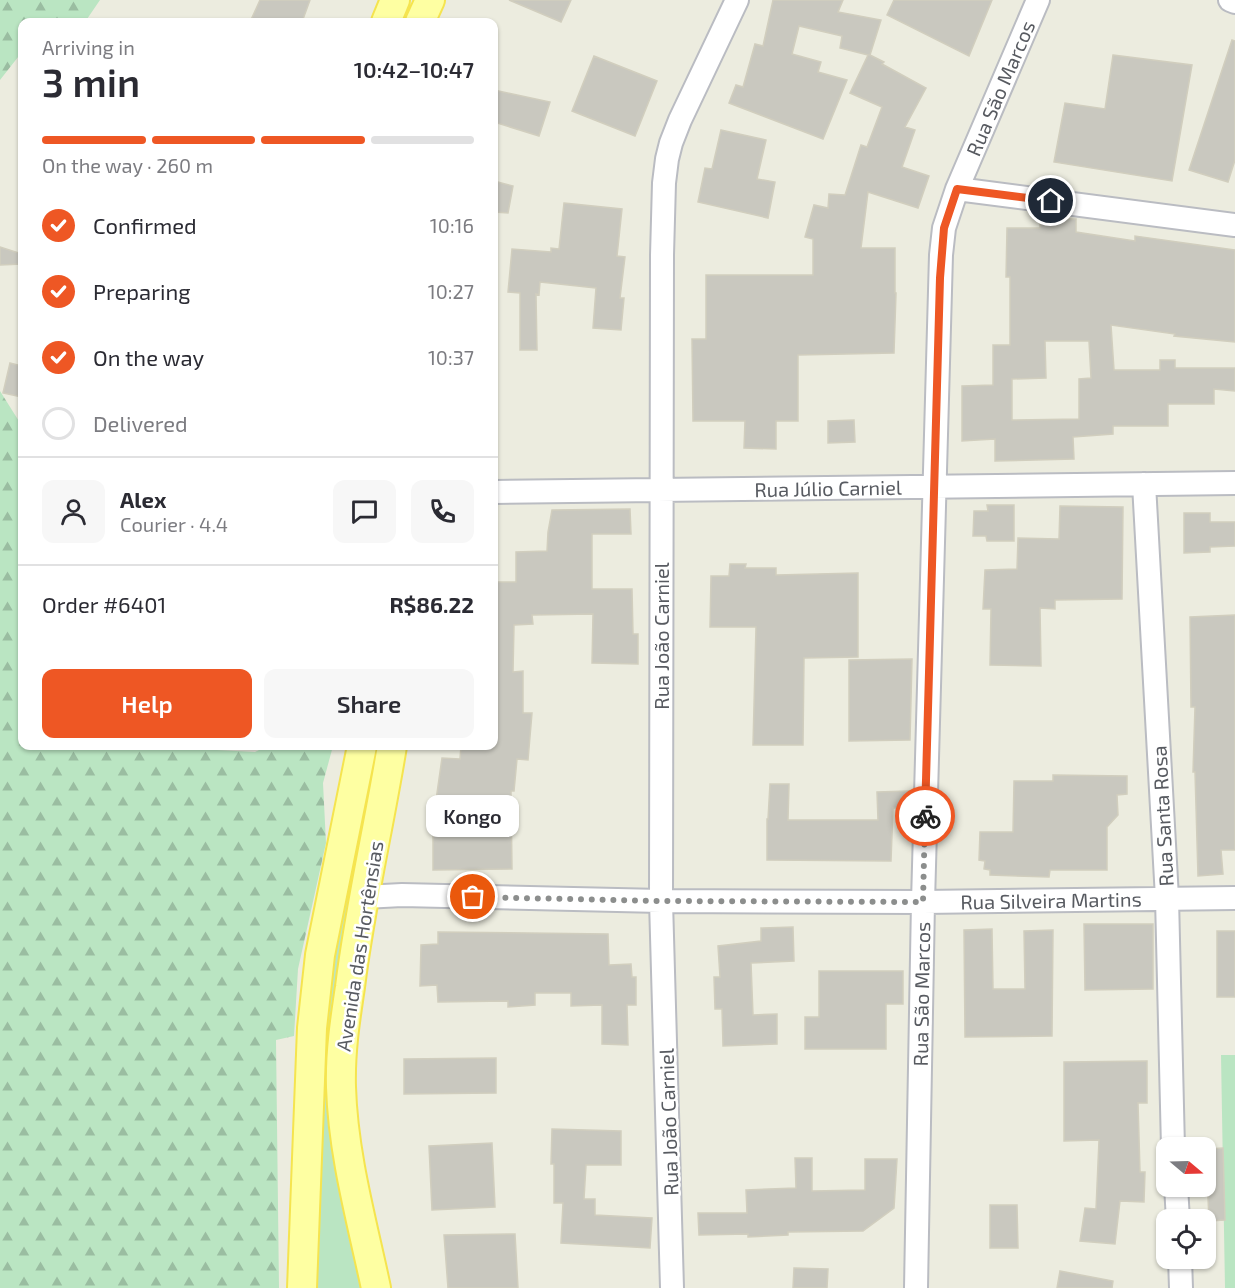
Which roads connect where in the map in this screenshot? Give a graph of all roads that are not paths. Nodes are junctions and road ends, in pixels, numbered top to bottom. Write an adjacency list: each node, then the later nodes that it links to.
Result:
1 (395, 0): 7 (main road)
2 (430, 0): 8 (main road)
3 (737, 0): 14 (street, Rua João Carniel)
4 (1038, 0): 9 (street, Rua São Marcos)
5 (1230, 0): 6 (street)
6 (1235, 2)
7 (388, 18)
8 (422, 18)
9 (957, 189): 10 (street); 13 (street, Rua São Marcos)
10 (1235, 225)
11 (1235, 483): 12 (street, Rua Júlio Carniel)
12 (1144, 484): 13 (street, Rua Júlio Carniel); 19 (street, Rua Santa Rosa)
13 (933, 487): 14 (street, Rua Júlio Carniel); 22 (street, Rua São Marcos)
14 (661, 490): 15 (street, Rua Júlio Carniel); 21 (street, Rua João Carniel)
15 (498, 492)
16 (361, 750): 25 (main road, Avenida das Hortênsias)
17 (391, 750): 18 (main road, Avenida das Hortênsias)
18 (364, 897): 21 (street, Rua Silveira Martins); 26 (main road, Avenida das Hortênsias)
19 (1167, 898): 20 (street, Rua Silveira Martins); 22 (street, Rua Silveira Martins); 23 (street, Rua Santa Rosa)
20 (1235, 898)
21 (661, 901): 22 (street, Rua Silveira Martins); 27 (street, Rua João Carniel)
22 (923, 902): 28 (street, Rua São Marcos)
23 (1173, 1137)
24 (1180, 1269): 29 (street)
25 (302, 1288)
26 (376, 1288)
27 (672, 1288)
28 (916, 1288)
29 (1181, 1288)

